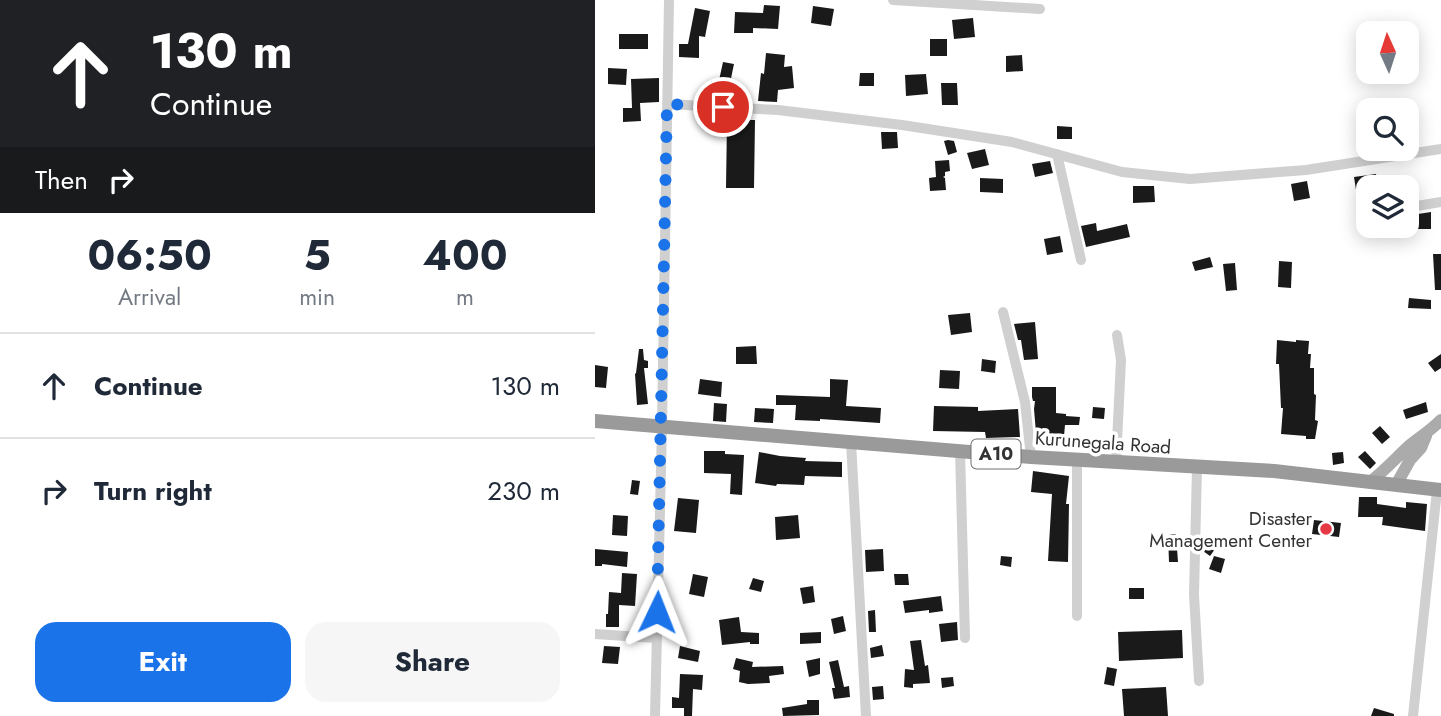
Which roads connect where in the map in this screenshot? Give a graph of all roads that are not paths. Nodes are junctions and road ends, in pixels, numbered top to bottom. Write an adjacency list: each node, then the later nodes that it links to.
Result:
1 (669, 0): 4 (street)
2 (893, 0): 3 (street)
3 (1040, 9)
4 (667, 104): 6 (street); 14 (street)
5 (1441, 149): 6 (street)
6 (1057, 154): 9 (street)
7 (1441, 202): 8 (street)
8 (1419, 206)
9 (1081, 260)
10 (1003, 312): 18 (street)
11 (1117, 335): 20 (street)
12 (1441, 420): 15 (main road)
13 (595, 421): 14 (highway, Kurunegala Road / A10)
14 (661, 427): 16 (highway, Kurunegala Road / A10); 27 (street)
15 (1428, 433): 22 (main road); 23 (main road)
16 (851, 442): 17 (highway, Kurunegala Road / A10); 31 (street)
17 (960, 451): 18 (highway, Kurunegala Road / A10); 28 (street)
18 (1031, 457): 19 (highway, Kurunegala Road / A10)
19 (1077, 460): 20 (highway, Kurunegala Road / A10); 25 (street)
20 (1116, 462): 21 (highway, Kurunegala Road / A10)
21 (1197, 467): 22 (highway, Kurunegala Road / A10); 29 (street)
22 (1370, 482): 23 (highway, Kurunegala Road / A10)
23 (1397, 485): 24 (highway, Kurunegala Road / A10)
24 (1439, 490): 32 (street)
25 (1077, 616)
26 (595, 634): 27 (street)
27 (656, 638): 30 (street)
28 (965, 638)
29 (1199, 681)
30 (655, 716)
31 (866, 716)
32 (1413, 716)

